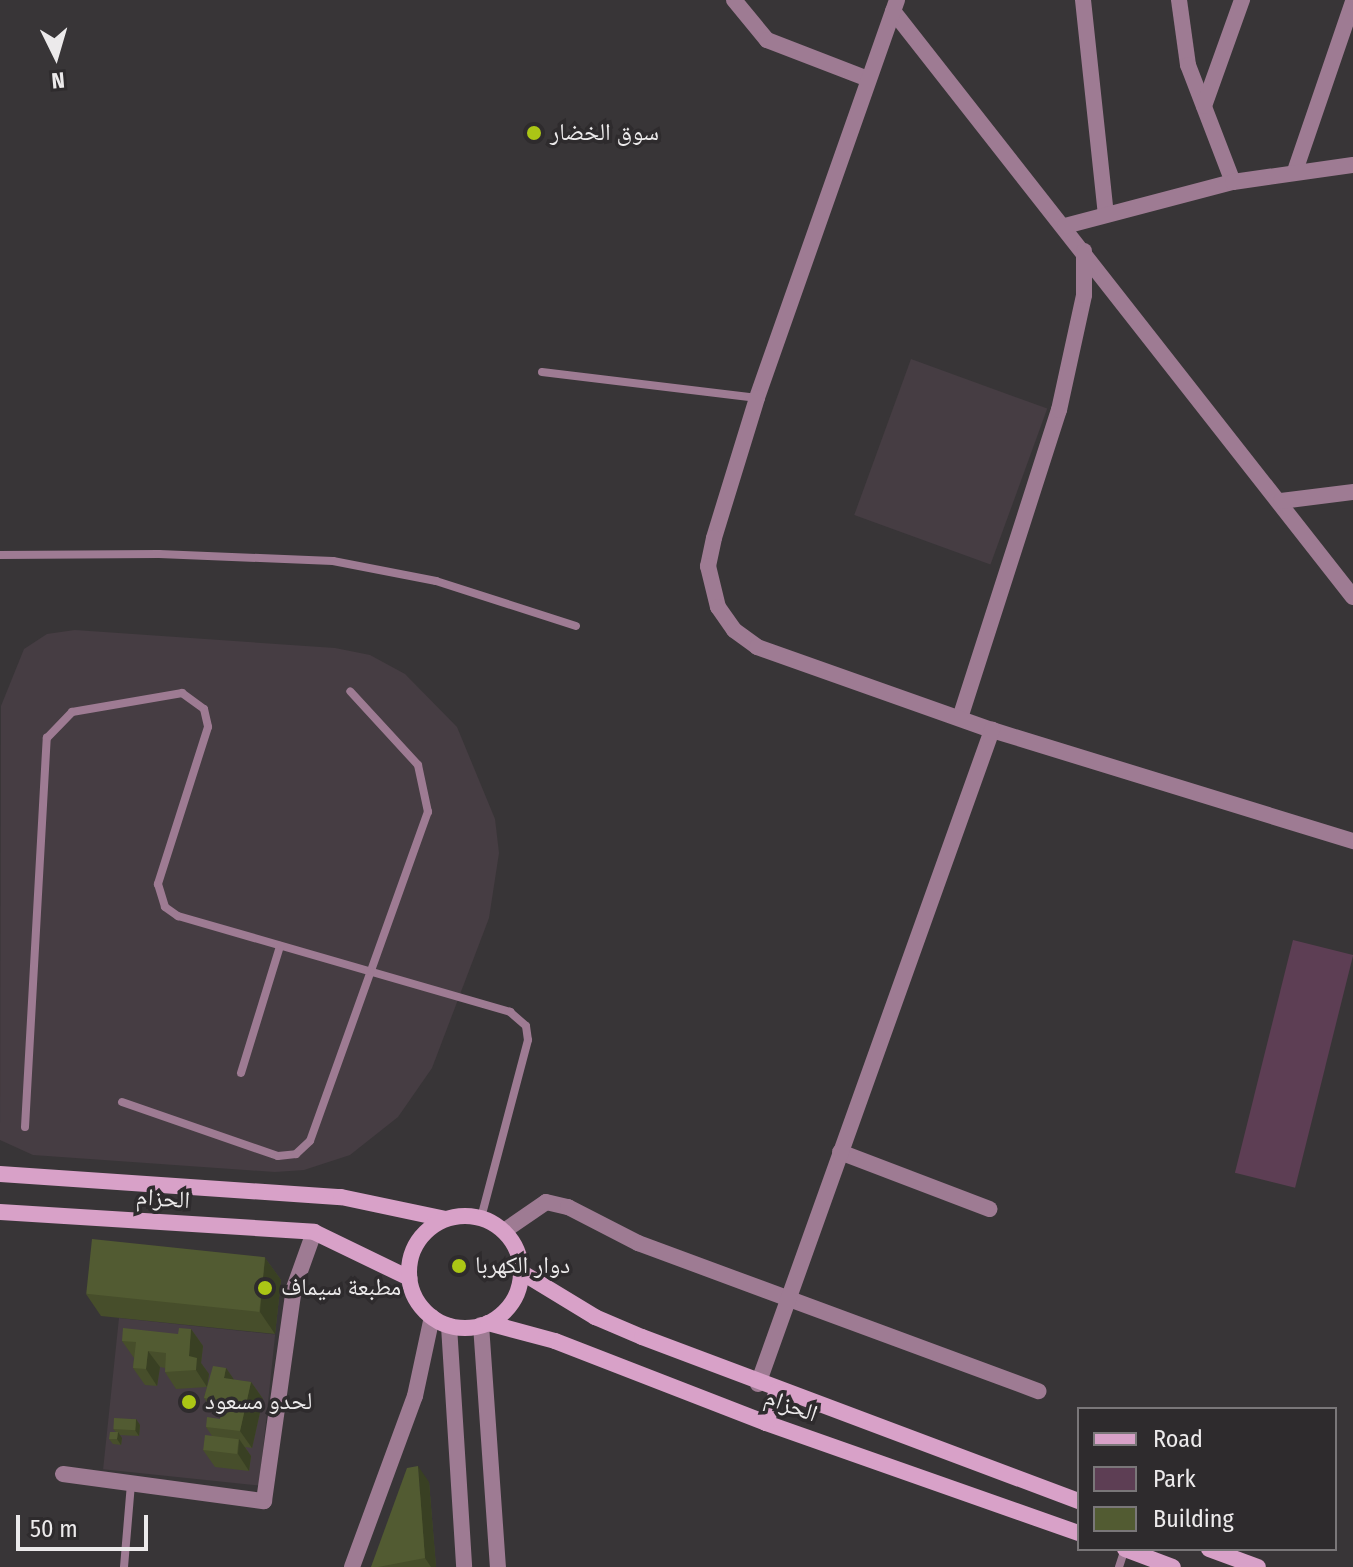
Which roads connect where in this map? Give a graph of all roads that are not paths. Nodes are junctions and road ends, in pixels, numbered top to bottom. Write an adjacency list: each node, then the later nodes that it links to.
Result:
1 (734, 0): 7 (street)
2 (1083, 0): 12 (street)
3 (1179, 0): 8 (street)
4 (1242, 0): 8 (street)
5 (1353, 2): 10 (street)
6 (895, 6): 7 (street); 13 (street)
7 (868, 79): 16 (street)
8 (1204, 106): 11 (street)
9 (1353, 165): 10 (street)
10 (1295, 171): 11 (street)
11 (1233, 182): 12 (street)
12 (1106, 214): 13 (street)
13 (1065, 226): 14 (street)
14 (1084, 251): 18 (street); 23 (street)
15 (542, 372): 16 (lane)
16 (757, 398): 23 (street)
17 (1353, 492): 18 (street)
18 (1281, 501): 20 (street)
19 (0, 555): 21 (lane)
20 (1353, 597)
21 (576, 626)
22 (350, 691): 27 (lane)
23 (960, 718): 24 (street)
24 (992, 730): 25 (street); 31 (street)
25 (1353, 841)
26 (280, 946): 27 (lane); 28 (lane); 30 (lane)
27 (370, 973): 29 (lane); 35 (lane)
28 (241, 1073)
29 (122, 1102)
30 (25, 1127)
31 (840, 1152): 33 (street); 41 (street)
32 (0, 1174): 36 (main road)
33 (989, 1209)
34 (0, 1212): 38 (main road, الحزام)
35 (481, 1218): 36 (main road); 37 (main road)
36 (445, 1219): 40 (main road)
37 (504, 1231): 39 (main road); 41 (street)
38 (314, 1232): 40 (main road, الحزام); 50 (street)
39 (521, 1272): 43 (main road); 45 (main road, الحزام)
40 (409, 1278): 42 (main road)
41 (788, 1298): 45 (street); 47 (street)
42 (432, 1317): 44 (main road); 56 (street)
43 (485, 1324): 44 (main road); 48 (main road, الحزام); 58 (street)
44 (449, 1326): 57 (street)
45 (758, 1384): 46 (main road, الحزام)
46 (777, 1391): 48 (main road); 51 (main road, الحزام)
47 (1039, 1391)
48 (766, 1423): 52 (main road, الحزام)
49 (63, 1474): 50 (street)
50 (131, 1483): 55 (lane)
51 (1077, 1500)
52 (1077, 1532)
53 (1130, 1551): 59 (main road)
54 (1214, 1551): 60 (main road)
55 (124, 1567)
56 (352, 1567)
57 (464, 1567)
58 (498, 1567)
59 (1173, 1567)
60 (1258, 1567)

